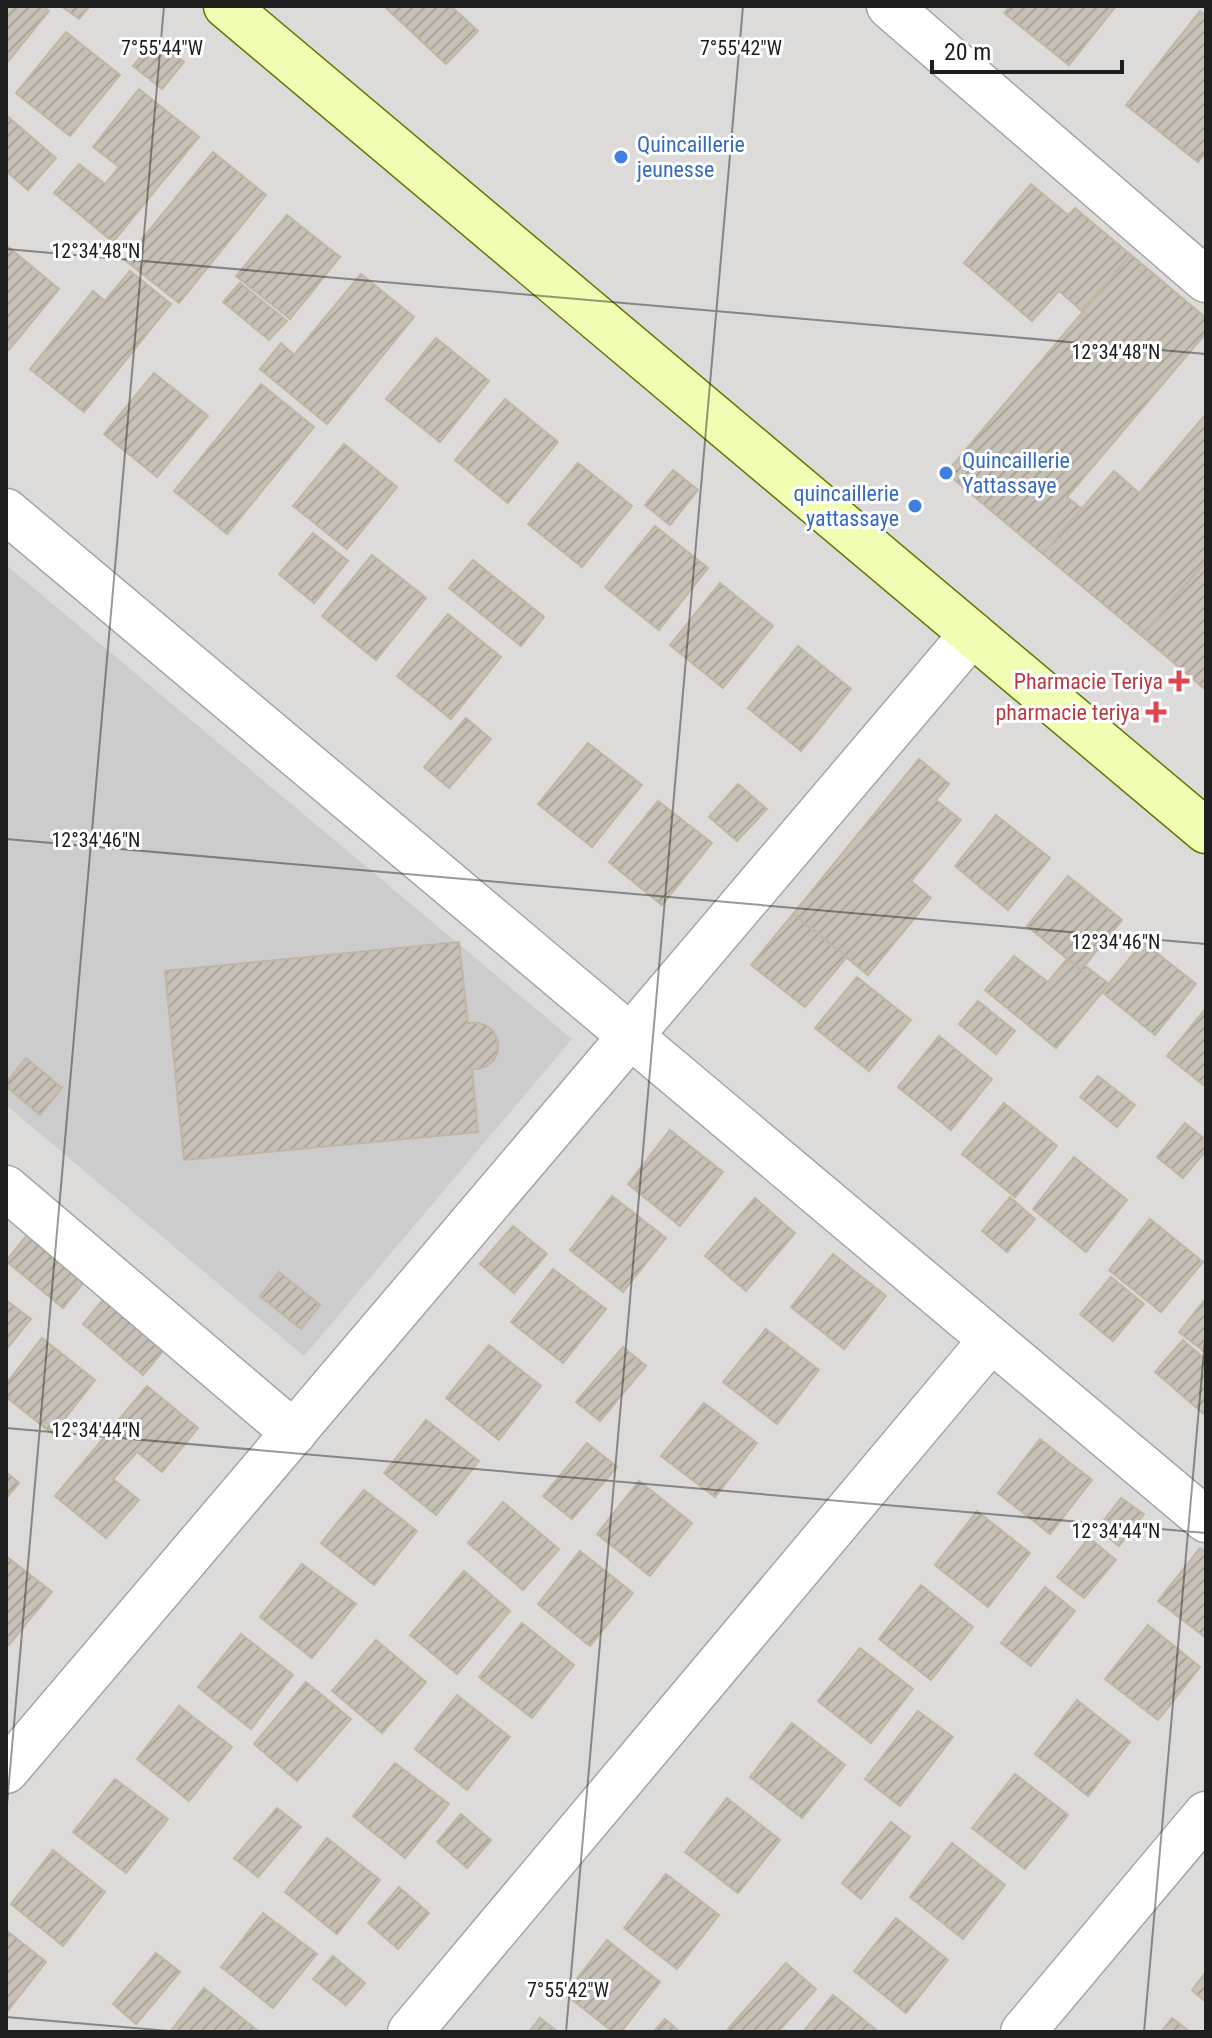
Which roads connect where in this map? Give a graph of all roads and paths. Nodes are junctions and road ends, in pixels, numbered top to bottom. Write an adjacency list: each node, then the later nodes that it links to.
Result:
1 (226, 6): 5 (street)
2 (889, 6): 3 (street)
3 (1206, 280)
4 (6, 511): 7 (street)
5 (972, 634): 6 (street); 7 (street)
6 (1206, 831)
7 (630, 1036): 9 (street); 10 (street)
8 (6, 1188): 10 (street)
9 (991, 1340): 11 (street); 14 (street)
10 (294, 1433): 12 (street)
11 (1206, 1520)
12 (6, 1771)
13 (1206, 1814): 15 (street)
14 (410, 2032)
15 (1023, 2032)

